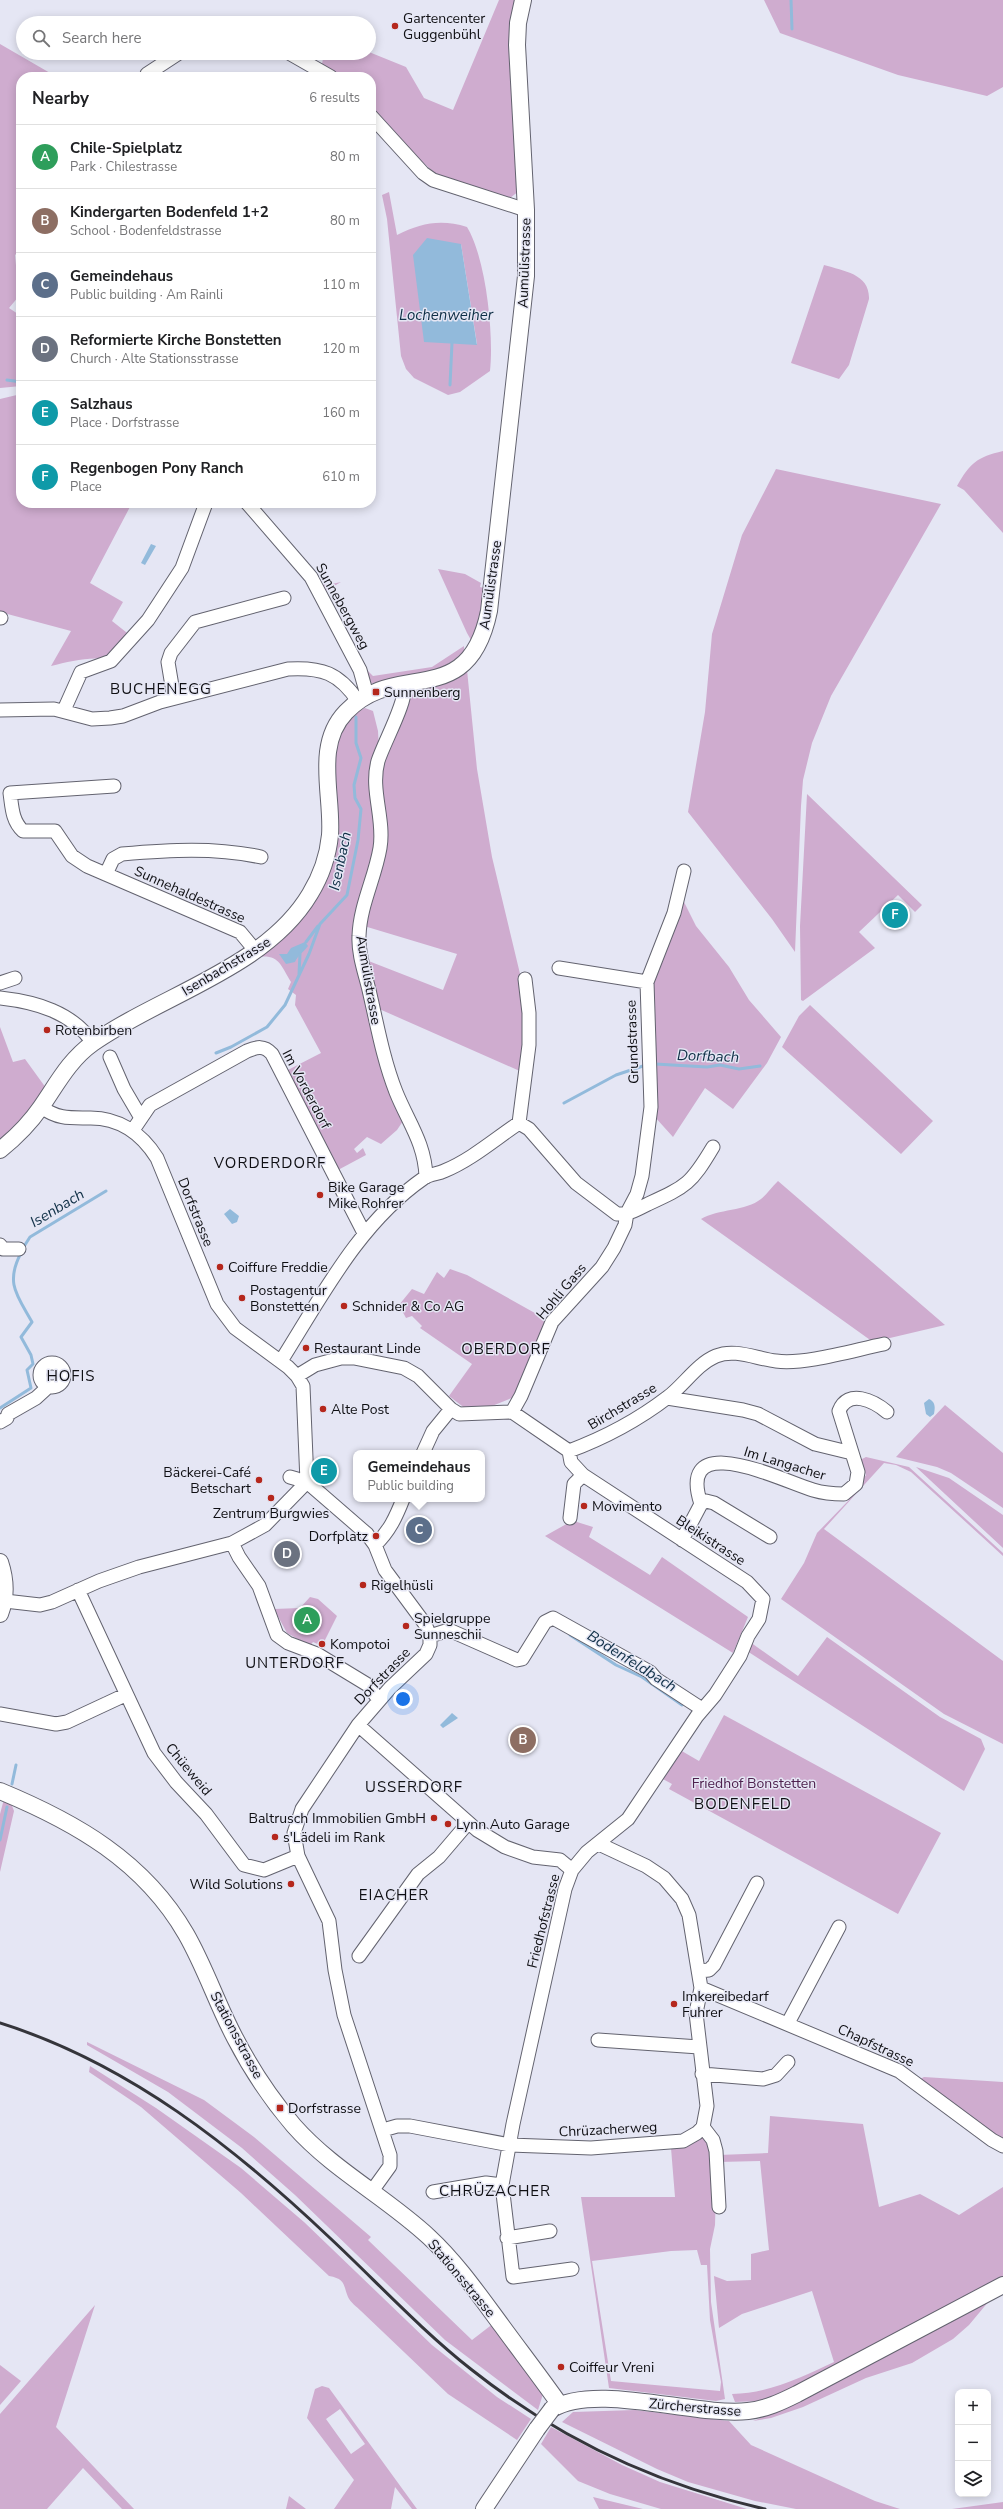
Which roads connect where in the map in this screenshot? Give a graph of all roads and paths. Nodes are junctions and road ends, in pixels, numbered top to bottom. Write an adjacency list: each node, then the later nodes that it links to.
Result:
1 (523, 0): 7 (main road, Aumülistrasse)
2 (168, 60): 4 (street)
3 (301, 60): 5 (street)
4 (150, 72)
5 (322, 72)
6 (376, 121): 7 (street)
7 (526, 210): 11 (main road, Aumülistrasse)
8 (204, 508): 15 (street)
9 (251, 508): 13 (street, Sunnebergweg)
10 (284, 598): 12 (street)
11 (404, 685): 13 (main road, Isenbachstrasse); 36 (street, Aumülistrasse)
12 (174, 698): 13 (street); 15 (street)
13 (363, 698): 21 (main road, Isenbachstrasse)
14 (0, 710): 15 (street)
15 (64, 710)
16 (114, 786): 17 (street, Sunnehaldestrasse)
17 (5, 793): 20 (street, Sunnehaldestrasse)
18 (261, 857): 20 (street, Sunnehaldestrasse)
19 (684, 871): 25 (street, Grundstrasse)
20 (106, 874): 21 (street, Sunnehaldestrasse)
21 (255, 950): 28 (main road, Isenbachstrasse)
22 (559, 968): 25 (street)
23 (15, 978): 26 (street)
24 (525, 979): 32 (street)
25 (647, 982): 37 (street, Grundstrasse)
26 (0, 983)
27 (0, 998): 28 (street)
28 (93, 1043): 30 (main road, Isenbachstrasse)
29 (110, 1058): 31 (street)
30 (41, 1107): 33 (street, Dorfstrasse); 35 (main road, Isenbachstrasse)
31 (141, 1118): 33 (street); 38 (street, Im Vorderdorf)
32 (519, 1123): 36 (street); 37 (street)
33 (132, 1130): 42 (street, Dorfstrasse)
34 (713, 1147): 37 (street)
35 (0, 1150)
36 (426, 1177): 38 (street)
37 (627, 1213): 47 (street, Hohli Gass)
38 (364, 1233): 42 (street)
39 (0, 1246): 40 (street)
40 (19, 1249)
41 (884, 1344): 45 (street, Birchstrasse)
42 (281, 1361): 43 (street, Dorfstrasse)
43 (298, 1376): 46 (street); 54 (street, Dorfstrasse)
44 (48, 1387): 49 (street)
45 (667, 1398): 51 (street, Birchstrasse); 52 (street)
46 (451, 1409): 47 (street); 50 (street)
47 (512, 1412): 51 (street)
48 (887, 1412): 52 (street, Im Langacher)
49 (0, 1422)
50 (424, 1450)
51 (569, 1451): 53 (street, Bleikistrasse)
52 (852, 1453): 56 (street, Im Langacher)
53 (583, 1475): 57 (street); 59 (street, Bleikistrasse)
54 (298, 1480): 60 (street); 61 (street)
55 (402, 1502): 61 (street)
56 (701, 1504): 58 (street); 59 (street)
57 (570, 1518)
58 (770, 1537)
59 (682, 1540): 64 (street, Bleikistrasse)
60 (232, 1543): 63 (street); 67 (street)
61 (375, 1545): 66 (street)
62 (0, 1562): 65 (main road)
63 (78, 1590): 65 (street); 69 (street, Chüeweid)
64 (763, 1599): 71 (street, Friedhofstrasse)
65 (2, 1607)
66 (430, 1636): 68 (street, Dorfstrasse); 71 (street)
67 (368, 1685): 68 (street); 70 (street)
68 (390, 1688): 70 (street, Dorfstrasse)
69 (125, 1695): 72 (street); 77 (street, Chüeweid)
70 (379, 1700): 73 (street, Dorfstrasse)
71 (702, 1709): 76 (street, Friedhofstrasse)
72 (0, 1714)
73 (358, 1725): 75 (street); 77 (street, Dorfstrasse)
74 (7, 1794): 94 (main road, Stationsstrasse)
75 (468, 1823): 78 (street); 81 (street)
76 (599, 1844): 78 (street, Friedhofstrasse); 82 (street)
77 (298, 1856): 90 (street, Dorfstrasse)
78 (572, 1870): 91 (street, Friedhofstrasse)
79 (757, 1883): 82 (street)
80 (839, 1927): 84 (street)
81 (359, 1956)
82 (699, 1971): 83 (street)
83 (701, 1988): 84 (street, Chapfstrasse); 86 (street)
84 (788, 2023): 92 (street, Chapfstrasse)
85 (598, 2040): 86 (street)
86 (699, 2047): 88 (street)
87 (788, 2062): 88 (street)
88 (702, 2074): 89 (street)
89 (703, 2127): 91 (street, Chrüzacherweg); 96 (street)
90 (382, 2130): 91 (street, Chrüzacherweg); 94 (street, Dorfstrasse)
91 (510, 2145): 93 (street)
92 (1003, 2146)
93 (502, 2185): 95 (street); 98 (street)
94 (372, 2191): 101 (main road, Stationsstrasse)
95 (433, 2192)
96 (719, 2207)
97 (550, 2231): 98 (street)
98 (507, 2238): 99 (street)
99 (572, 2269)
100 (1003, 2285): 101 (main road, Zürcherstrasse)
101 (556, 2407): 102 (main road, bridge)
102 (484, 2509)

